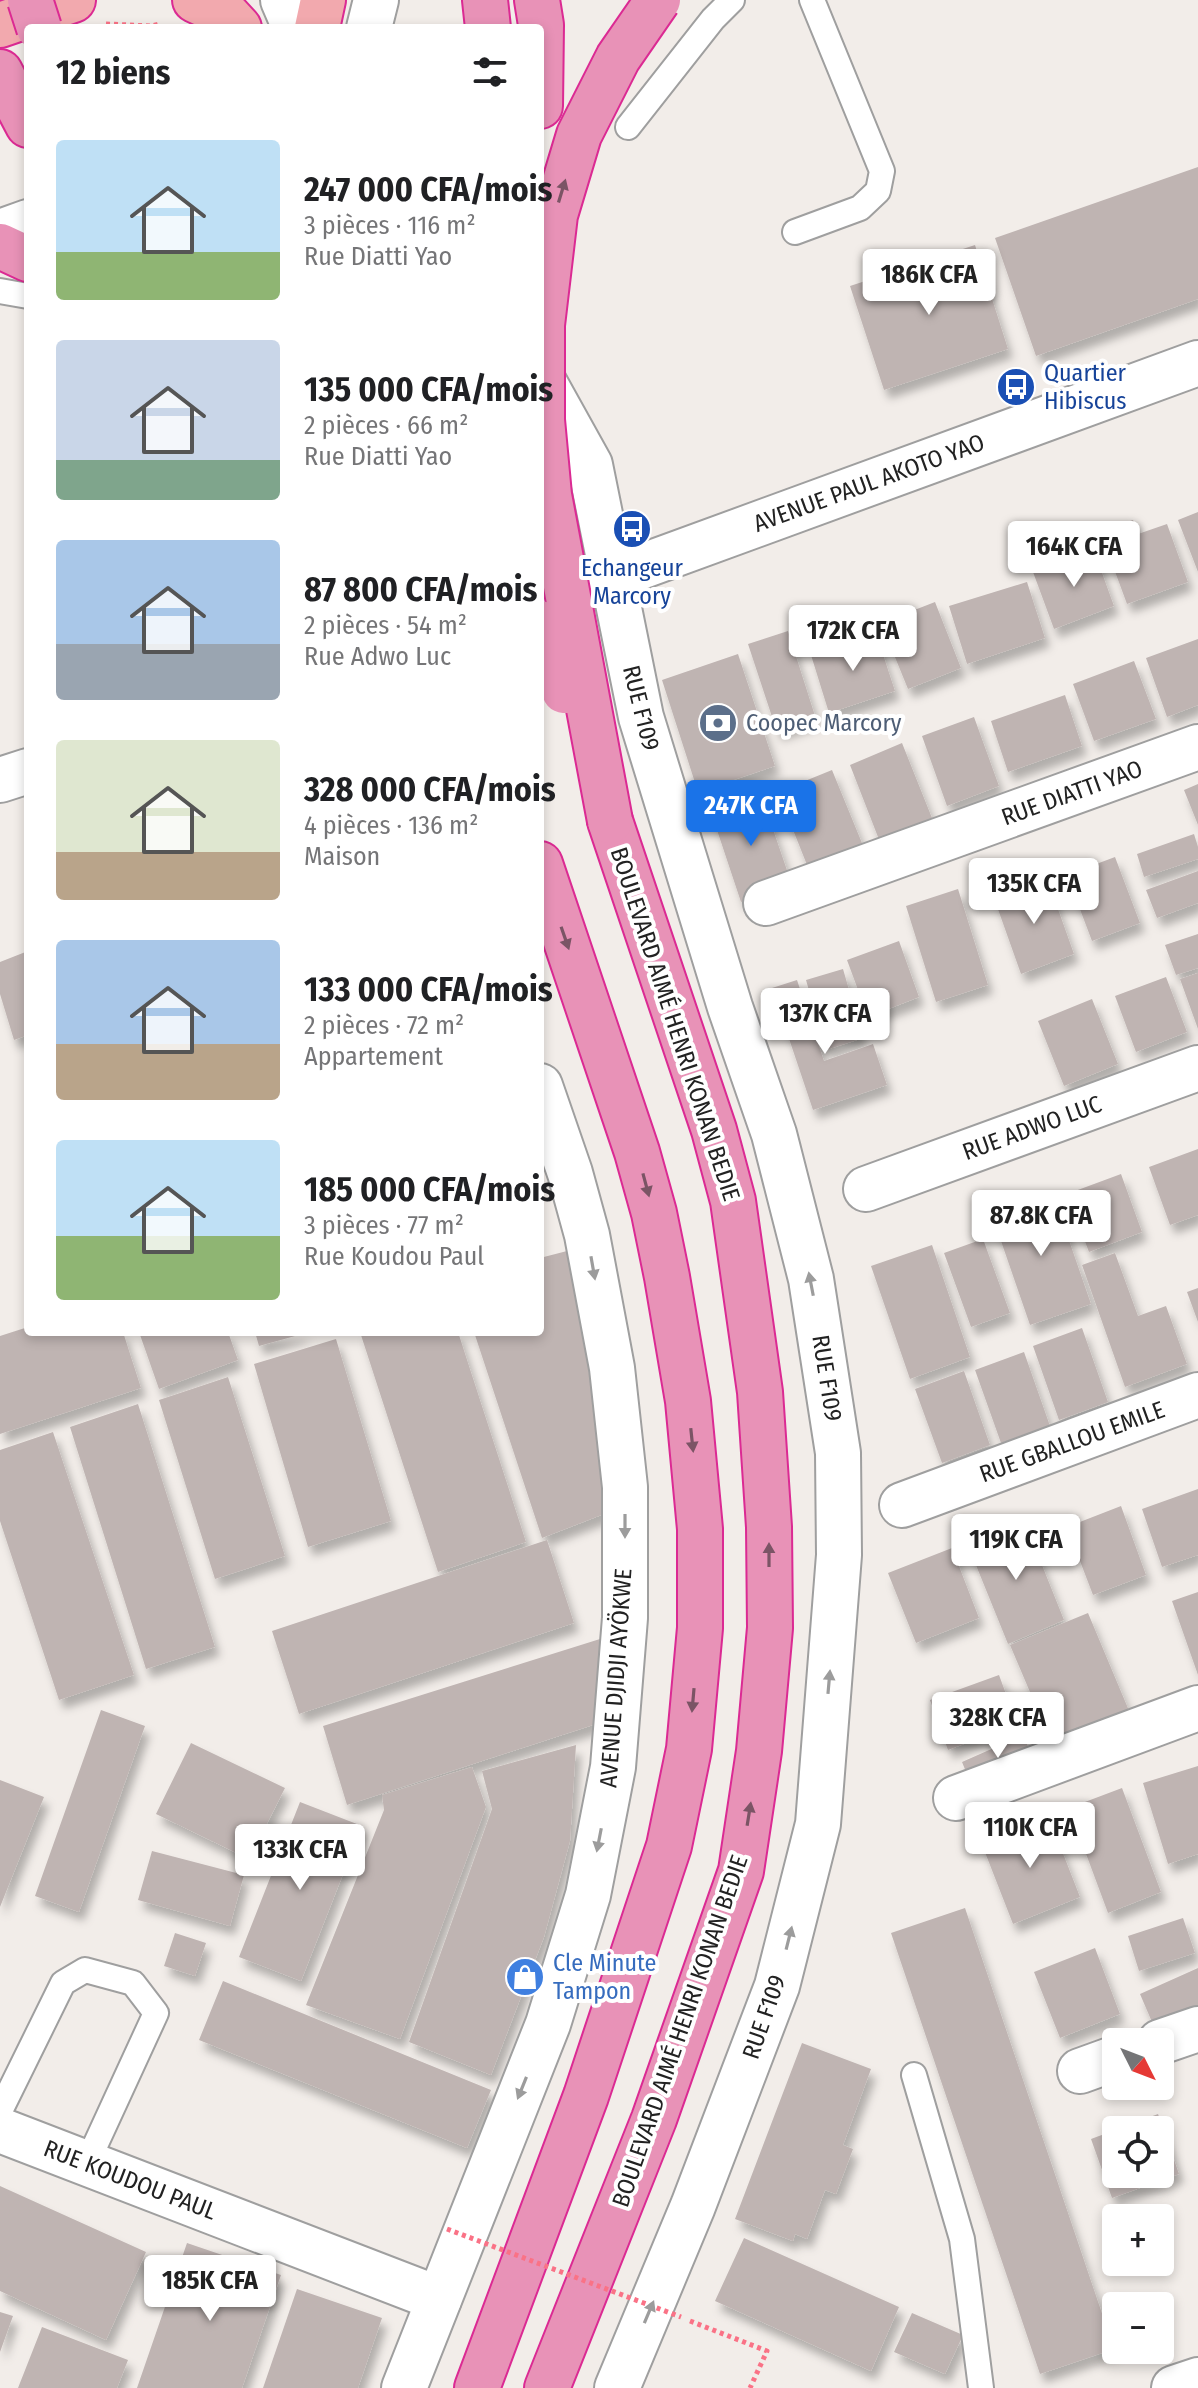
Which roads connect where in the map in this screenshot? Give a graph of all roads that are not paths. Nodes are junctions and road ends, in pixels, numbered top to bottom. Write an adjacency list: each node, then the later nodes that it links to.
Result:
1 (30, 0): 13 (highway, bridge)
2 (247, 0): 15 (street)
3 (283, 0): 16 (street)
4 (323, 0): 17 (highway)
5 (376, 0): 18 (street)
6 (485, 0): 19 (highway)
7 (537, 0): 20 (highway)
8 (658, 0): 32 (highway, one-way to 8, bridge)
9 (732, 0): 24 (lane)
10 (812, 0): 27 (lane)
11 (182, 10): 14 (highway)
12 (84, 12): 21 (highway)
13 (38, 24)
14 (235, 24)
15 (257, 24)
16 (293, 24)
17 (318, 24)
18 (370, 24)
19 (488, 24)
20 (541, 24)
21 (0, 25)
22 (0, 72): 23 (highway)
23 (24, 117)
24 (628, 127)
25 (24, 223): 26 (street)
26 (0, 232)
27 (795, 232)
28 (0, 246): 29 (highway)
29 (24, 257)
30 (0, 291): 31 (lane)
31 (24, 295)
32 (544, 308)
33 (1198, 363): 38 (street, AVENUE PAUL AKOTO YAO)
34 (544, 382): 36 (street, RUE F109)
35 (544, 441): 46 (highway, one-way to 35, bridge)
36 (590, 465): 37 (street); 38 (street, RUE F109)
37 (544, 533)
38 (613, 577): 39 (street, AVENUE PAUL AKOTO YAO); 42 (street, RUE F109)
39 (544, 601)
40 (544, 634): 46 (highway, bridge)
41 (544, 696): 42 (street)
42 (641, 717): 64 (street, RUE F109, one-way to 42)
43 (1198, 747): 48 (street, RUE DIATTI YAO)
44 (24, 772): 45 (street)
45 (0, 780)
46 (610, 821): 67 (highway, BOULEVARD AIMÉ HENRI KONAN BEDIE, one-way to 46)
47 (544, 876): 66 (highway, one-way to 66)
48 (766, 903)
49 (1198, 1068): 51 (street, RUE ADWO LUC)
50 (544, 1098): 62 (street, AVENUE DJIDJI AYÖKWE, one-way to 62)
51 (866, 1189)
52 (1198, 1395): 53 (street, RUE GBALLOU EMILE)
53 (902, 1505)
54 (1198, 1708): 55 (street)
55 (956, 1798)
56 (1198, 2029): 57 (street)
57 (1174, 2037)
58 (914, 2075): 68 (lane)
59 (0, 2111): 61 (lane)
60 (0, 2130): 61 (street, RUE KOUDOU PAUL)
61 (87, 2163): 62 (street, RUE KOUDOU PAUL)
62 (439, 2299): 65 (street, AVENUE DJIDJI AYÖKWE)
63 (1198, 2380): 69 (street)
64 (623, 2387)
65 (404, 2388)
66 (477, 2388)
67 (547, 2388)
68 (981, 2388)
69 (1174, 2388)

